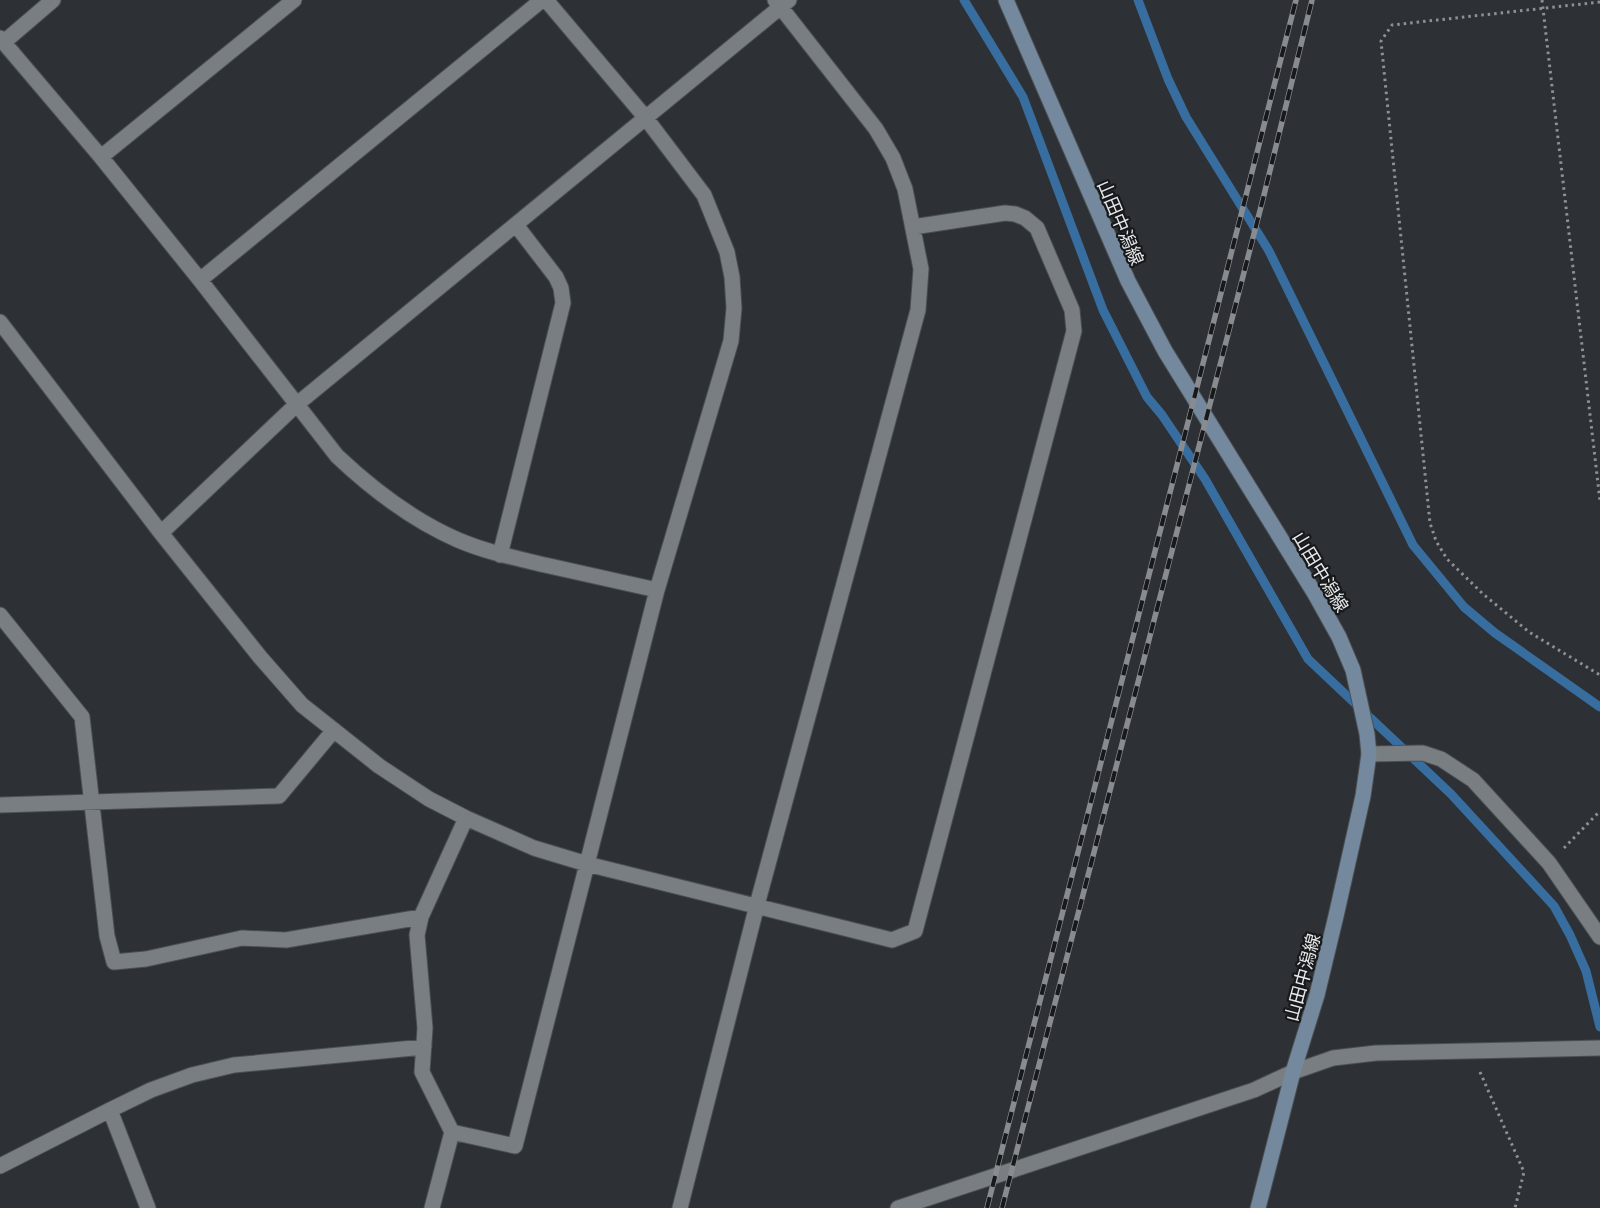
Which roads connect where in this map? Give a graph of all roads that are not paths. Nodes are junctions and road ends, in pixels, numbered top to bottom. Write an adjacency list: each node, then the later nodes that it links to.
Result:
1 (53, 0): 6 (street)
2 (294, 0): 8 (street)
3 (544, 0): 7 (street); 11 (street)
4 (1006, 0): 19 (main road, 山田中潟線)
5 (782, 2): 7 (street); 10 (street)
6 (2, 40): 8 (street)
7 (645, 117): 9 (street); 16 (street)
8 (101, 157): 11 (street)
9 (516, 225): 13 (street); 15 (street)
10 (913, 228): 24 (street); 24 (street)
11 (200, 280): 13 (street)
12 (0, 322): 14 (street)
13 (296, 405): 14 (street); 15 (street)
14 (161, 533): 18 (street)
15 (500, 555): 16 (street)
16 (657, 590): 23 (street)
17 (0, 615): 20 (street)
18 (334, 730): 20 (street); 22 (street)
19 (1369, 754): 26 (street); 29 (main road, 山田中潟線)
20 (93, 803): 21 (street); 25 (street)
21 (0, 806)
22 (466, 818): 23 (street); 25 (street)
23 (588, 864): 24 (street); 31 (street)
24 (757, 906): 35 (street)
25 (421, 917): 27 (street)
26 (1600, 937)
27 (424, 1048): 30 (street); 31 (street)
28 (1600, 1048): 29 (street)
29 (1293, 1072): 36 (street); 37 (main road, 山田中潟線)
30 (110, 1110): 32 (street); 33 (street)
31 (452, 1132): 34 (street)
32 (0, 1166)
33 (148, 1208)
34 (432, 1208)
35 (680, 1208)
36 (898, 1208)
37 (1258, 1208)

